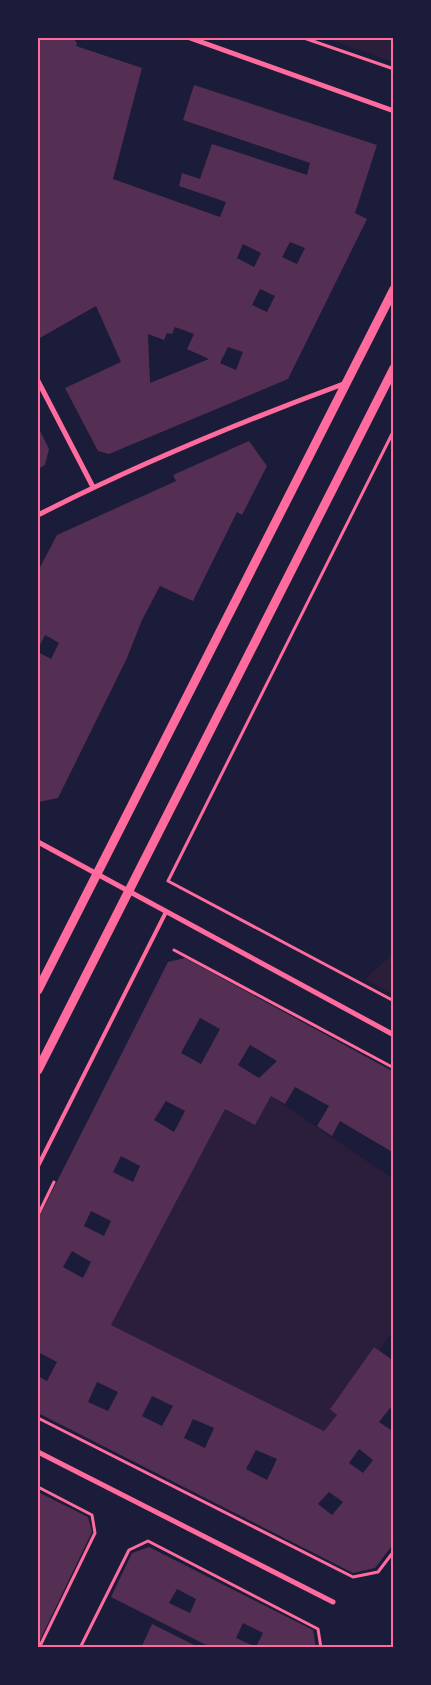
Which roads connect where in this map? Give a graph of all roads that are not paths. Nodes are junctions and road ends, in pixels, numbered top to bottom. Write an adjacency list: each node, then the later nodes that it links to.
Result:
1 (190, 38): 2 (street)
2 (394, 111)
3 (394, 289): 6 (street)
4 (394, 368): 11 (street)
5 (38, 380): 7 (street)
6 (346, 383): 7 (street); 10 (street)
7 (93, 487): 8 (street)
8 (38, 515)
9 (38, 842): 10 (street)
10 (97, 873): 11 (street); 13 (street)
11 (129, 891): 12 (street); 15 (street)
12 (166, 912): 14 (street); 16 (lane)
13 (38, 990)
14 (394, 1035)
15 (38, 1070)
16 (38, 1166)
17 (38, 1452): 18 (street)
18 (333, 1602)

